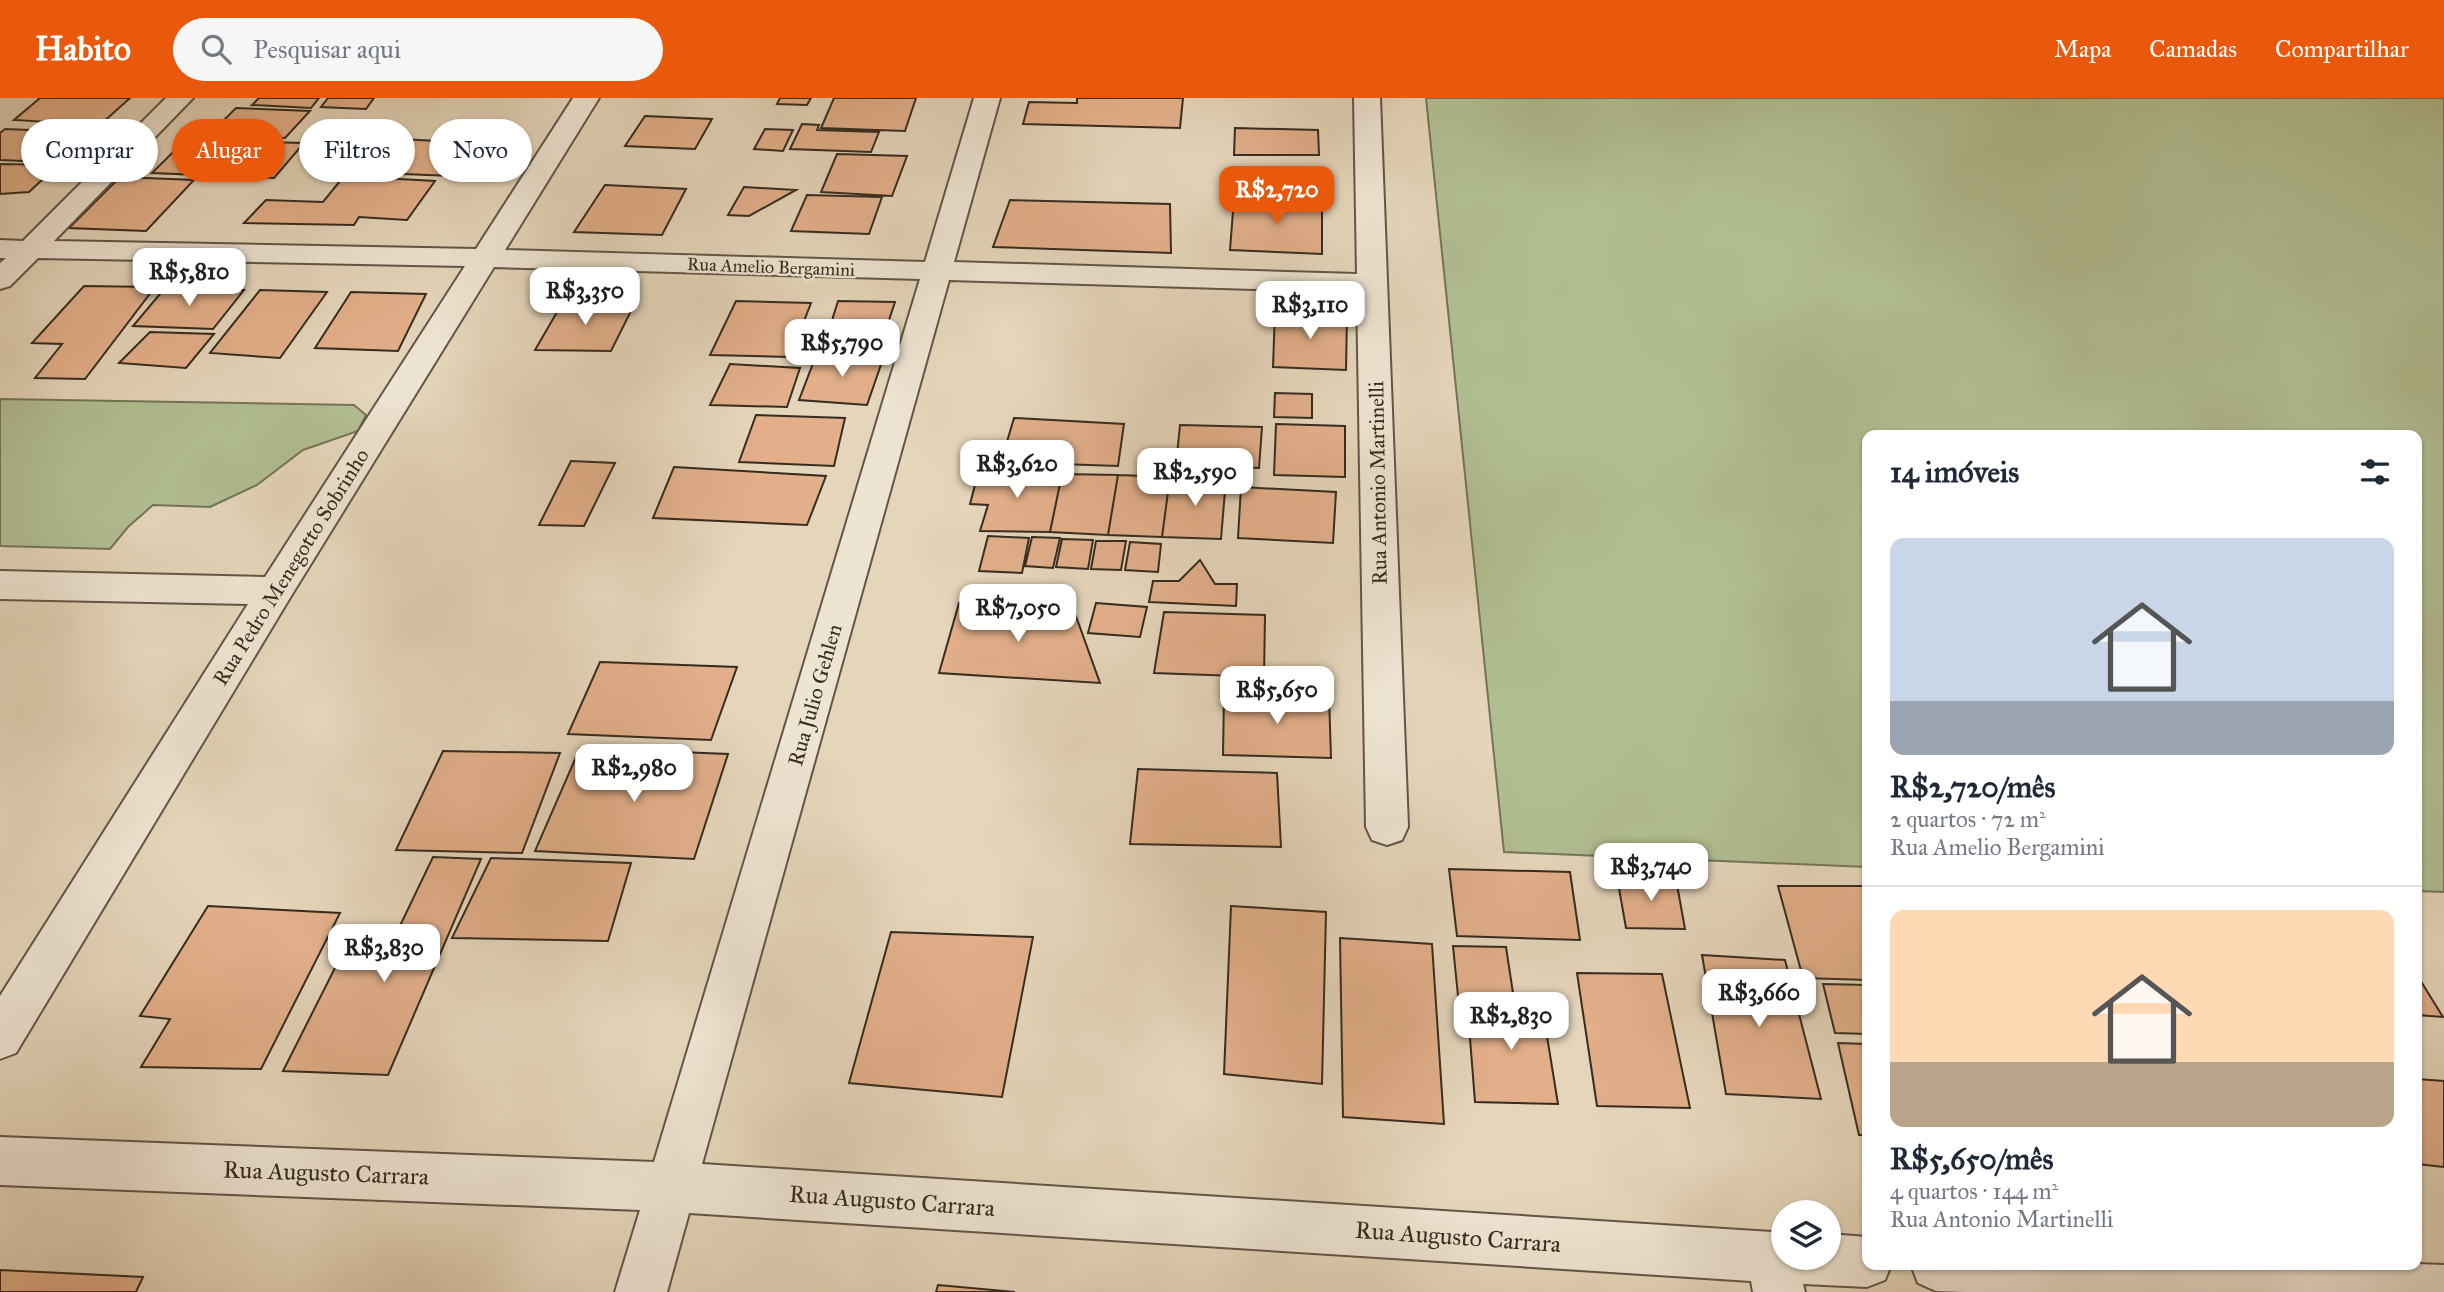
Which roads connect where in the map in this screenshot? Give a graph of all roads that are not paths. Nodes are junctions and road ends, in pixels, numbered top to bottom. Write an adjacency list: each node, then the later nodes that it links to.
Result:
1 (180, 98): 6 (street)
2 (586, 98): 7 (street, Rua Pedro Menegotto Sobrinho)
3 (987, 98): 8 (street, Rua Julio Gehlen)
4 (1367, 98): 10 (street, Rua Antonio Martinelli)
5 (0, 249): 6 (street, Rua Amelio Bergamini)
6 (29, 250): 7 (street, Rua Amelio Bergamini); 9 (street)
7 (487, 258): 8 (street, Rua Amelio Bergamini); 12 (street, Rua Pedro Menegotto Sobrinho)
8 (937, 273): 10 (street, Rua Amelio Bergamini); 16 (street, Rua Julio Gehlen)
9 (0, 281)
10 (1373, 283): 13 (street, Rua Antonio Martinelli)
11 (0, 585): 12 (street)
12 (275, 591): 14 (street, Rua Pedro Menegotto Sobrinho)
13 (1387, 827)
14 (0, 1037)
15 (0, 1161): 16 (street, Rua Augusto Carrara)
16 (672, 1187): 19 (street, Rua Augusto Carrara); 22 (street, Rua Julio Gehlen)
17 (1862, 1262): 18 (street, Rua Augusto Carrara)
18 (1841, 1263)
19 (1771, 1265)
20 (2034, 1270): 21 (street)
21 (2444, 1291)
22 (641, 1292)

